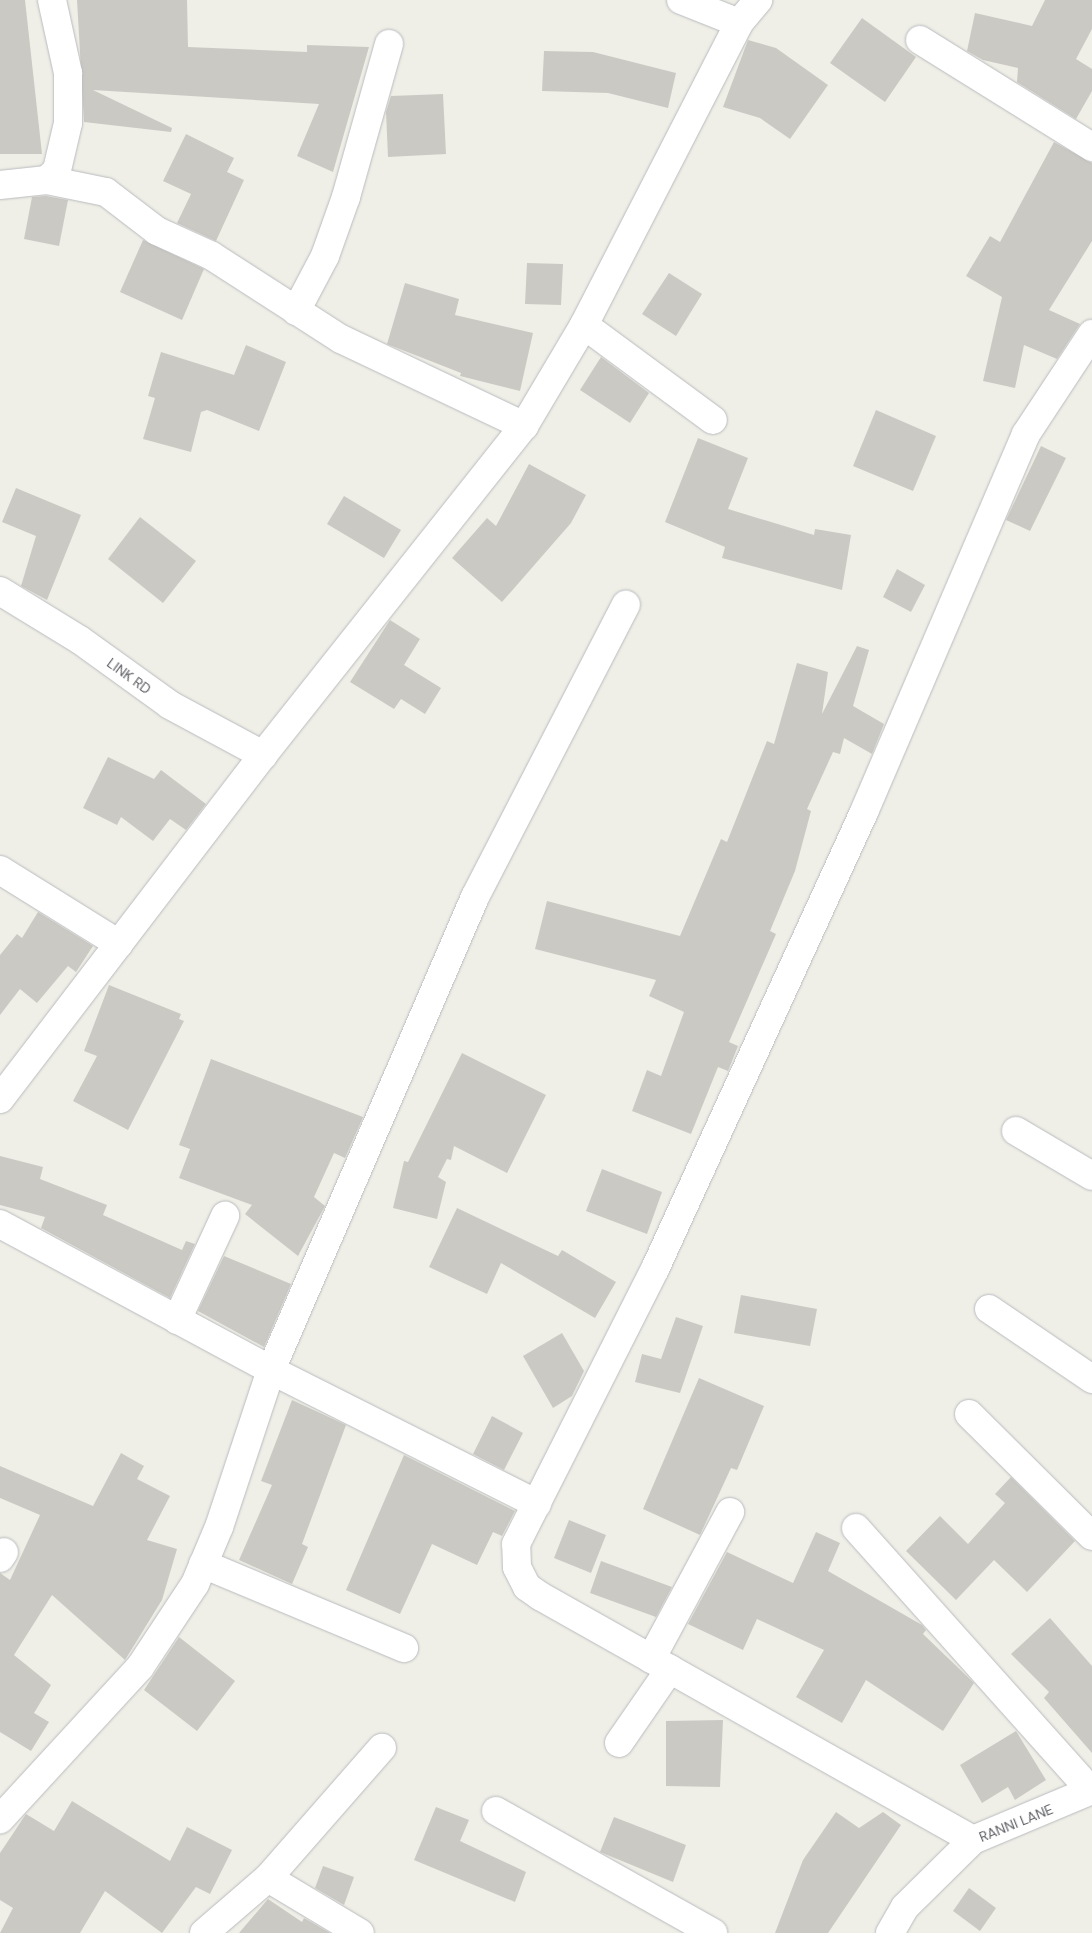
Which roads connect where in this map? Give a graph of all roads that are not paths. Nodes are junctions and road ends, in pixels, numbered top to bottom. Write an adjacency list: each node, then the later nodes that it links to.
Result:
1 (52, 0): 8 (street)
2 (681, 0): 4 (street)
3 (758, 0): 4 (street)
4 (739, 23): 11 (street)
5 (920, 40): 7 (street)
6 (389, 44): 10 (street)
7 (1092, 147)
8 (47, 180): 9 (street); 10 (street)
9 (0, 185)
10 (296, 310): 14 (street)
11 (584, 325): 13 (street); 14 (street)
12 (1092, 334): 30 (street)
13 (713, 420)
14 (524, 426): 17 (street)
15 (0, 591): 17 (street, LINK RD)
16 (626, 605): 27 (street)
17 (262, 755): 19 (street)
18 (0, 870): 19 (street)
19 (118, 944): 20 (street)
20 (0, 1100)
21 (1016, 1131): 22 (street)
22 (1092, 1176)
23 (225, 1216): 26 (street)
24 (0, 1224): 26 (street)
25 (989, 1309): 28 (street)
26 (177, 1320): 27 (street)
27 (271, 1370): 30 (street); 34 (street)
28 (1092, 1379)
29 (969, 1414): 33 (street)
30 (537, 1504): 36 (street)
31 (730, 1512): 36 (street)
32 (856, 1528): 39 (street)
33 (1092, 1536)
34 (203, 1564): 35 (street); 41 (street)
35 (404, 1648)
36 (661, 1664): 37 (street); 42 (street)
37 (619, 1742)
38 (382, 1748): 43 (street)
39 (1091, 1790): 42 (street, RANNI LANE)
40 (496, 1811): 46 (street)
41 (0, 1819)
42 (973, 1840): 47 (street, RANNI LANE)
43 (268, 1878): 44 (street); 45 (street)
44 (204, 1933)
45 (360, 1933)
46 (712, 1933)
47 (890, 1933)

